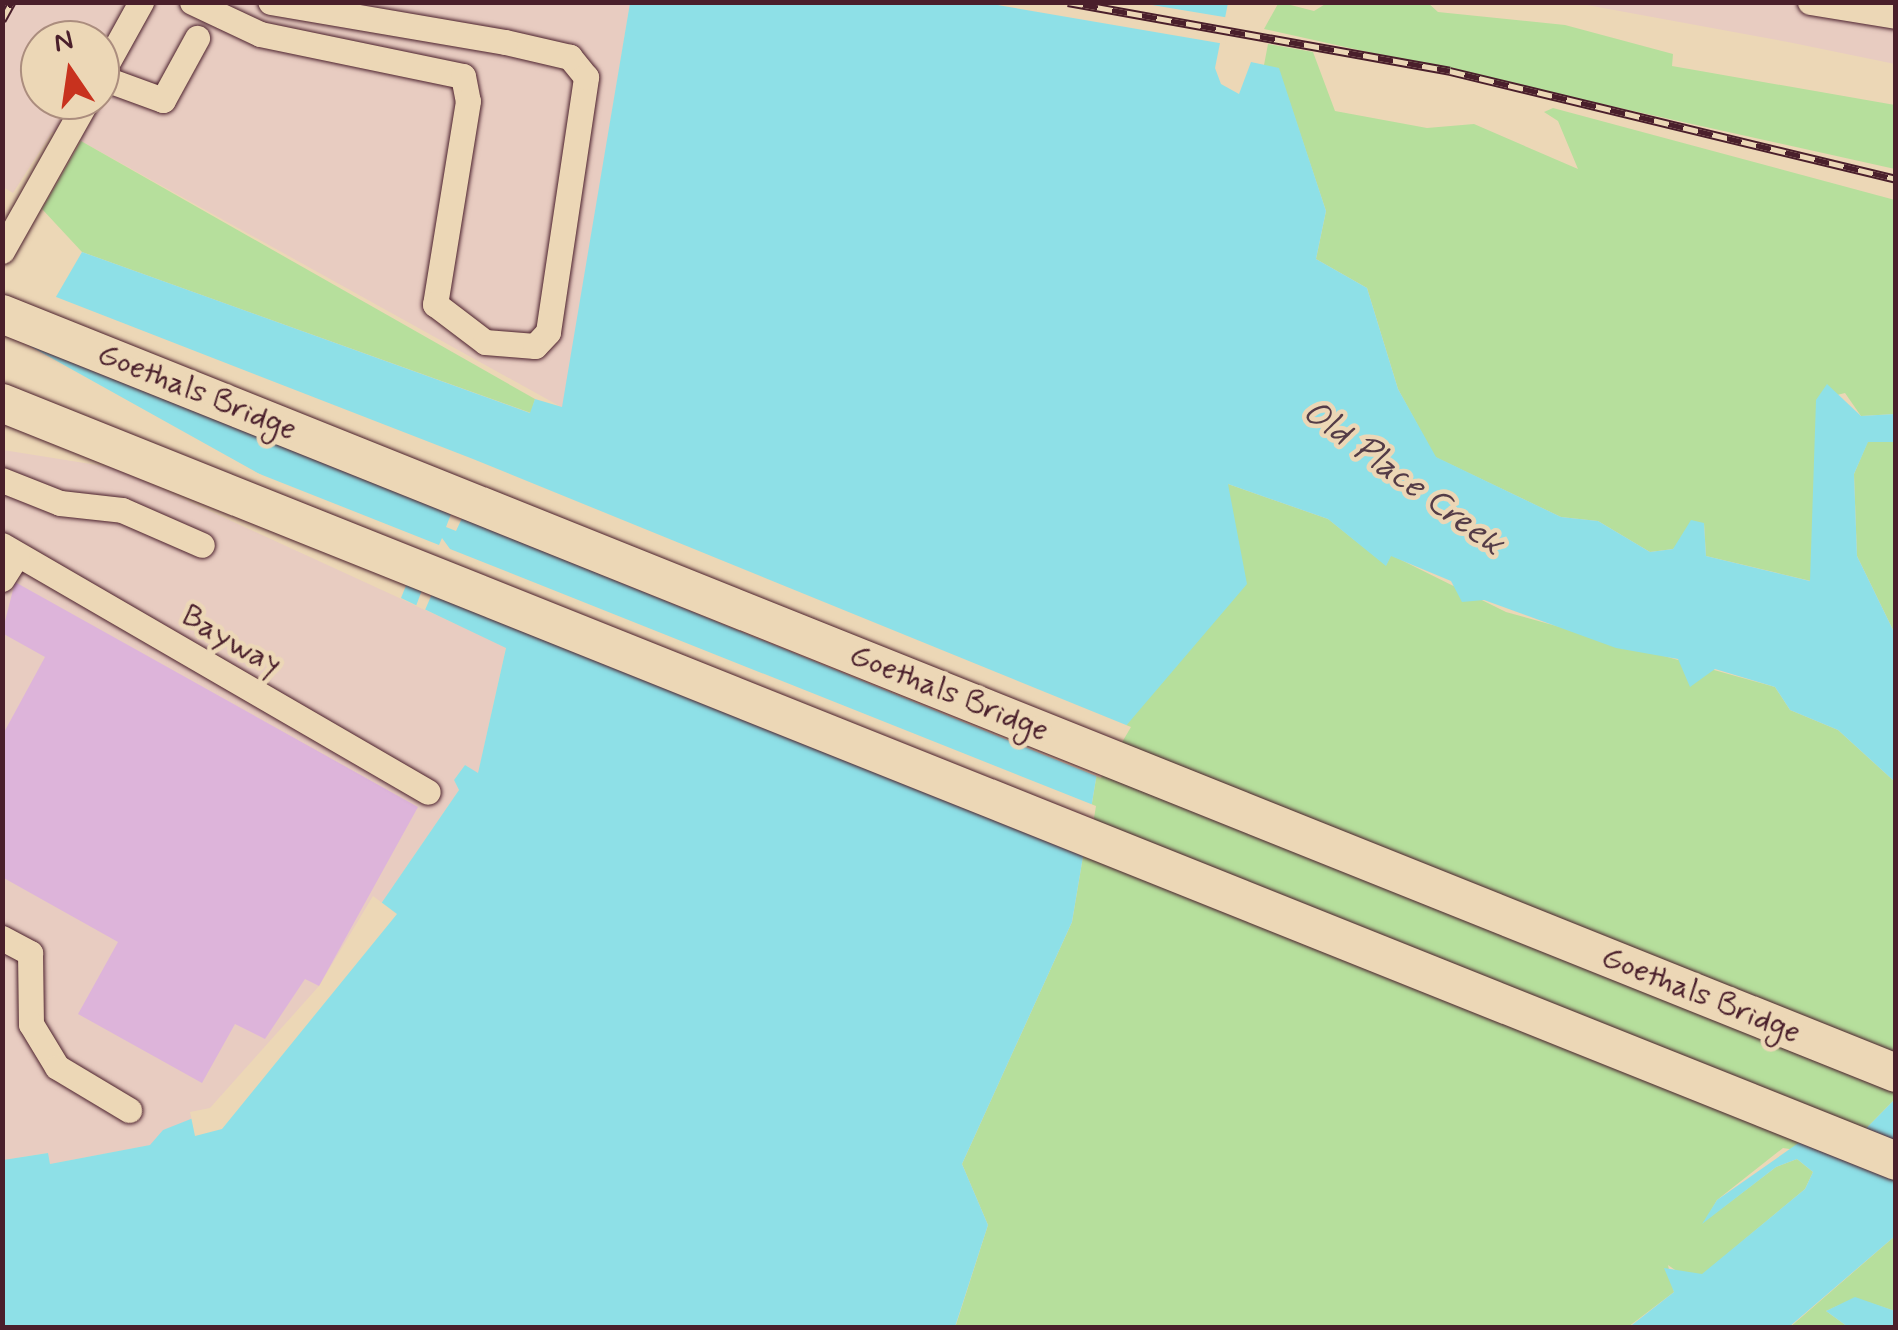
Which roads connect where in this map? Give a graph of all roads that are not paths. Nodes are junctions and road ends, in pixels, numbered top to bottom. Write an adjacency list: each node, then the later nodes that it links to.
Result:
1 (141, 2): 7 (street)
2 (192, 2): 3 (street)
3 (270, 2)
4 (1822, 4): 5 (street)
5 (1896, 16)
6 (197, 38): 8 (street)
7 (120, 40)
8 (120, 84)
9 (76, 120): 10 (street)
10 (2, 250)
11 (2, 314): 19 (highway, Goethals Bridge)
12 (2, 402): 21 (highway)
13 (2, 480): 14 (street)
14 (202, 545)
15 (10, 550): 16 (street); 17 (street, Bayway)
16 (2, 579)
17 (428, 792)
18 (2, 938): 20 (street)
19 (1896, 1072)
20 (129, 1110)
21 (1896, 1161)

